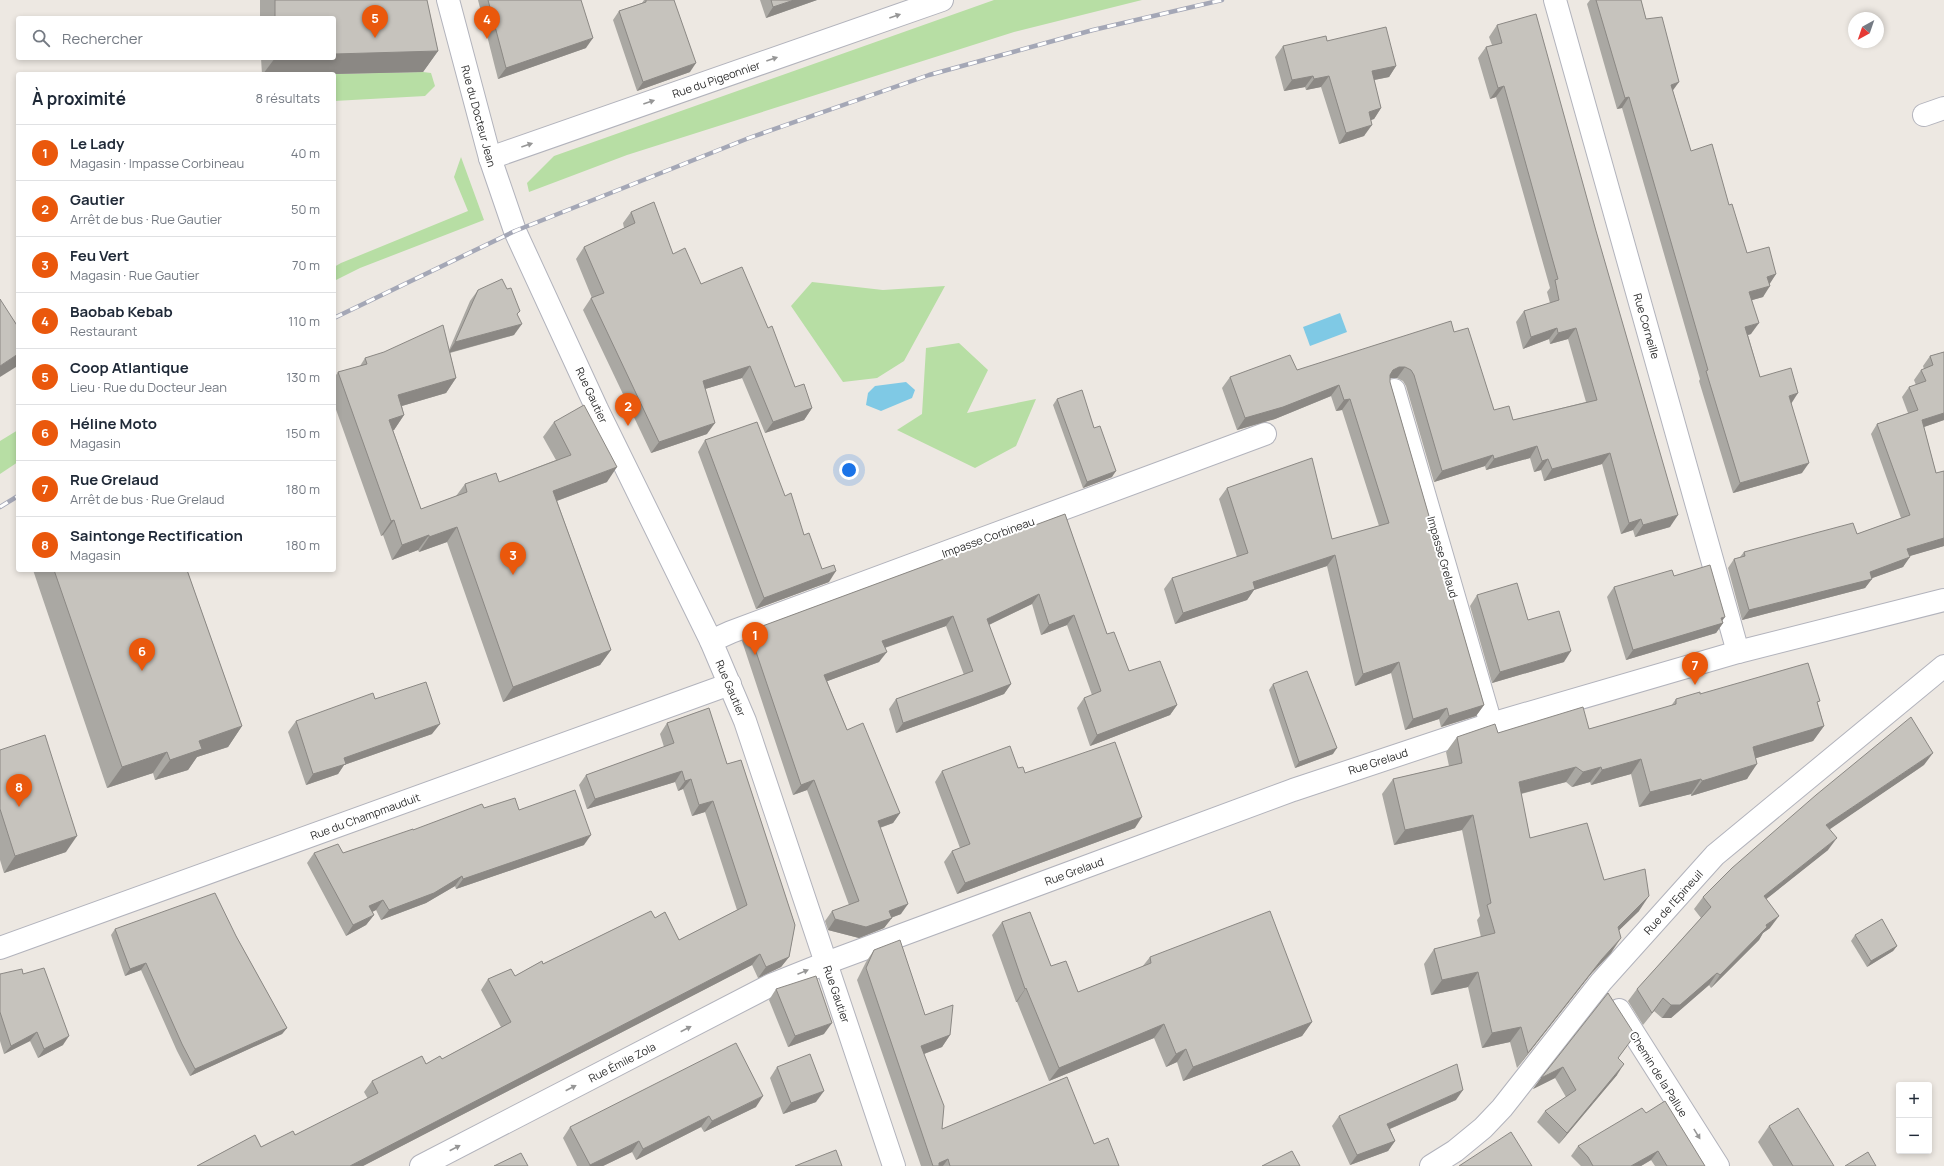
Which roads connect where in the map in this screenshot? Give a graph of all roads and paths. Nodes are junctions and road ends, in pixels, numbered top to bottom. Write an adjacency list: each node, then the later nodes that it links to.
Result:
1 (448, 0): 4 (street, Rue du Docteur Jean)
2 (942, 0): 4 (street, Rue du Pigeonnier, one-way to 2)
3 (1555, 0): 10 (street, Rue Corneille)
4 (490, 158): 5 (street, Rue du Docteur Jean)
5 (515, 231): 9 (street, Rue Gautier)
6 (1394, 390): 13 (street, Impasse Grelaud)
7 (1265, 434): 9 (street, Impasse Corbineau)
8 (1944, 600): 10 (street, Rue Grelaud)
9 (711, 641): 12 (street, Rue Gautier)
10 (1738, 652): 13 (street, Rue Grelaud)
11 (1944, 666): 16 (street, Rue de l'Epineuil)
12 (730, 684): 14 (street, Rue du Champmauduit); 15 (street, Rue Gautier)
13 (1491, 724): 15 (street, Rue Grelaud)
14 (0, 948)
15 (826, 963): 17 (street, Rue Émile Zola, one-way to 15); 18 (street, Rue Gautier)
16 (1601, 982): 19 (street, Rue de l'Epineuil); 20 (street, Chemin de la Pallue, one-way to 20)
17 (421, 1166)
18 (894, 1166)
19 (1431, 1166)
20 (1718, 1166)

